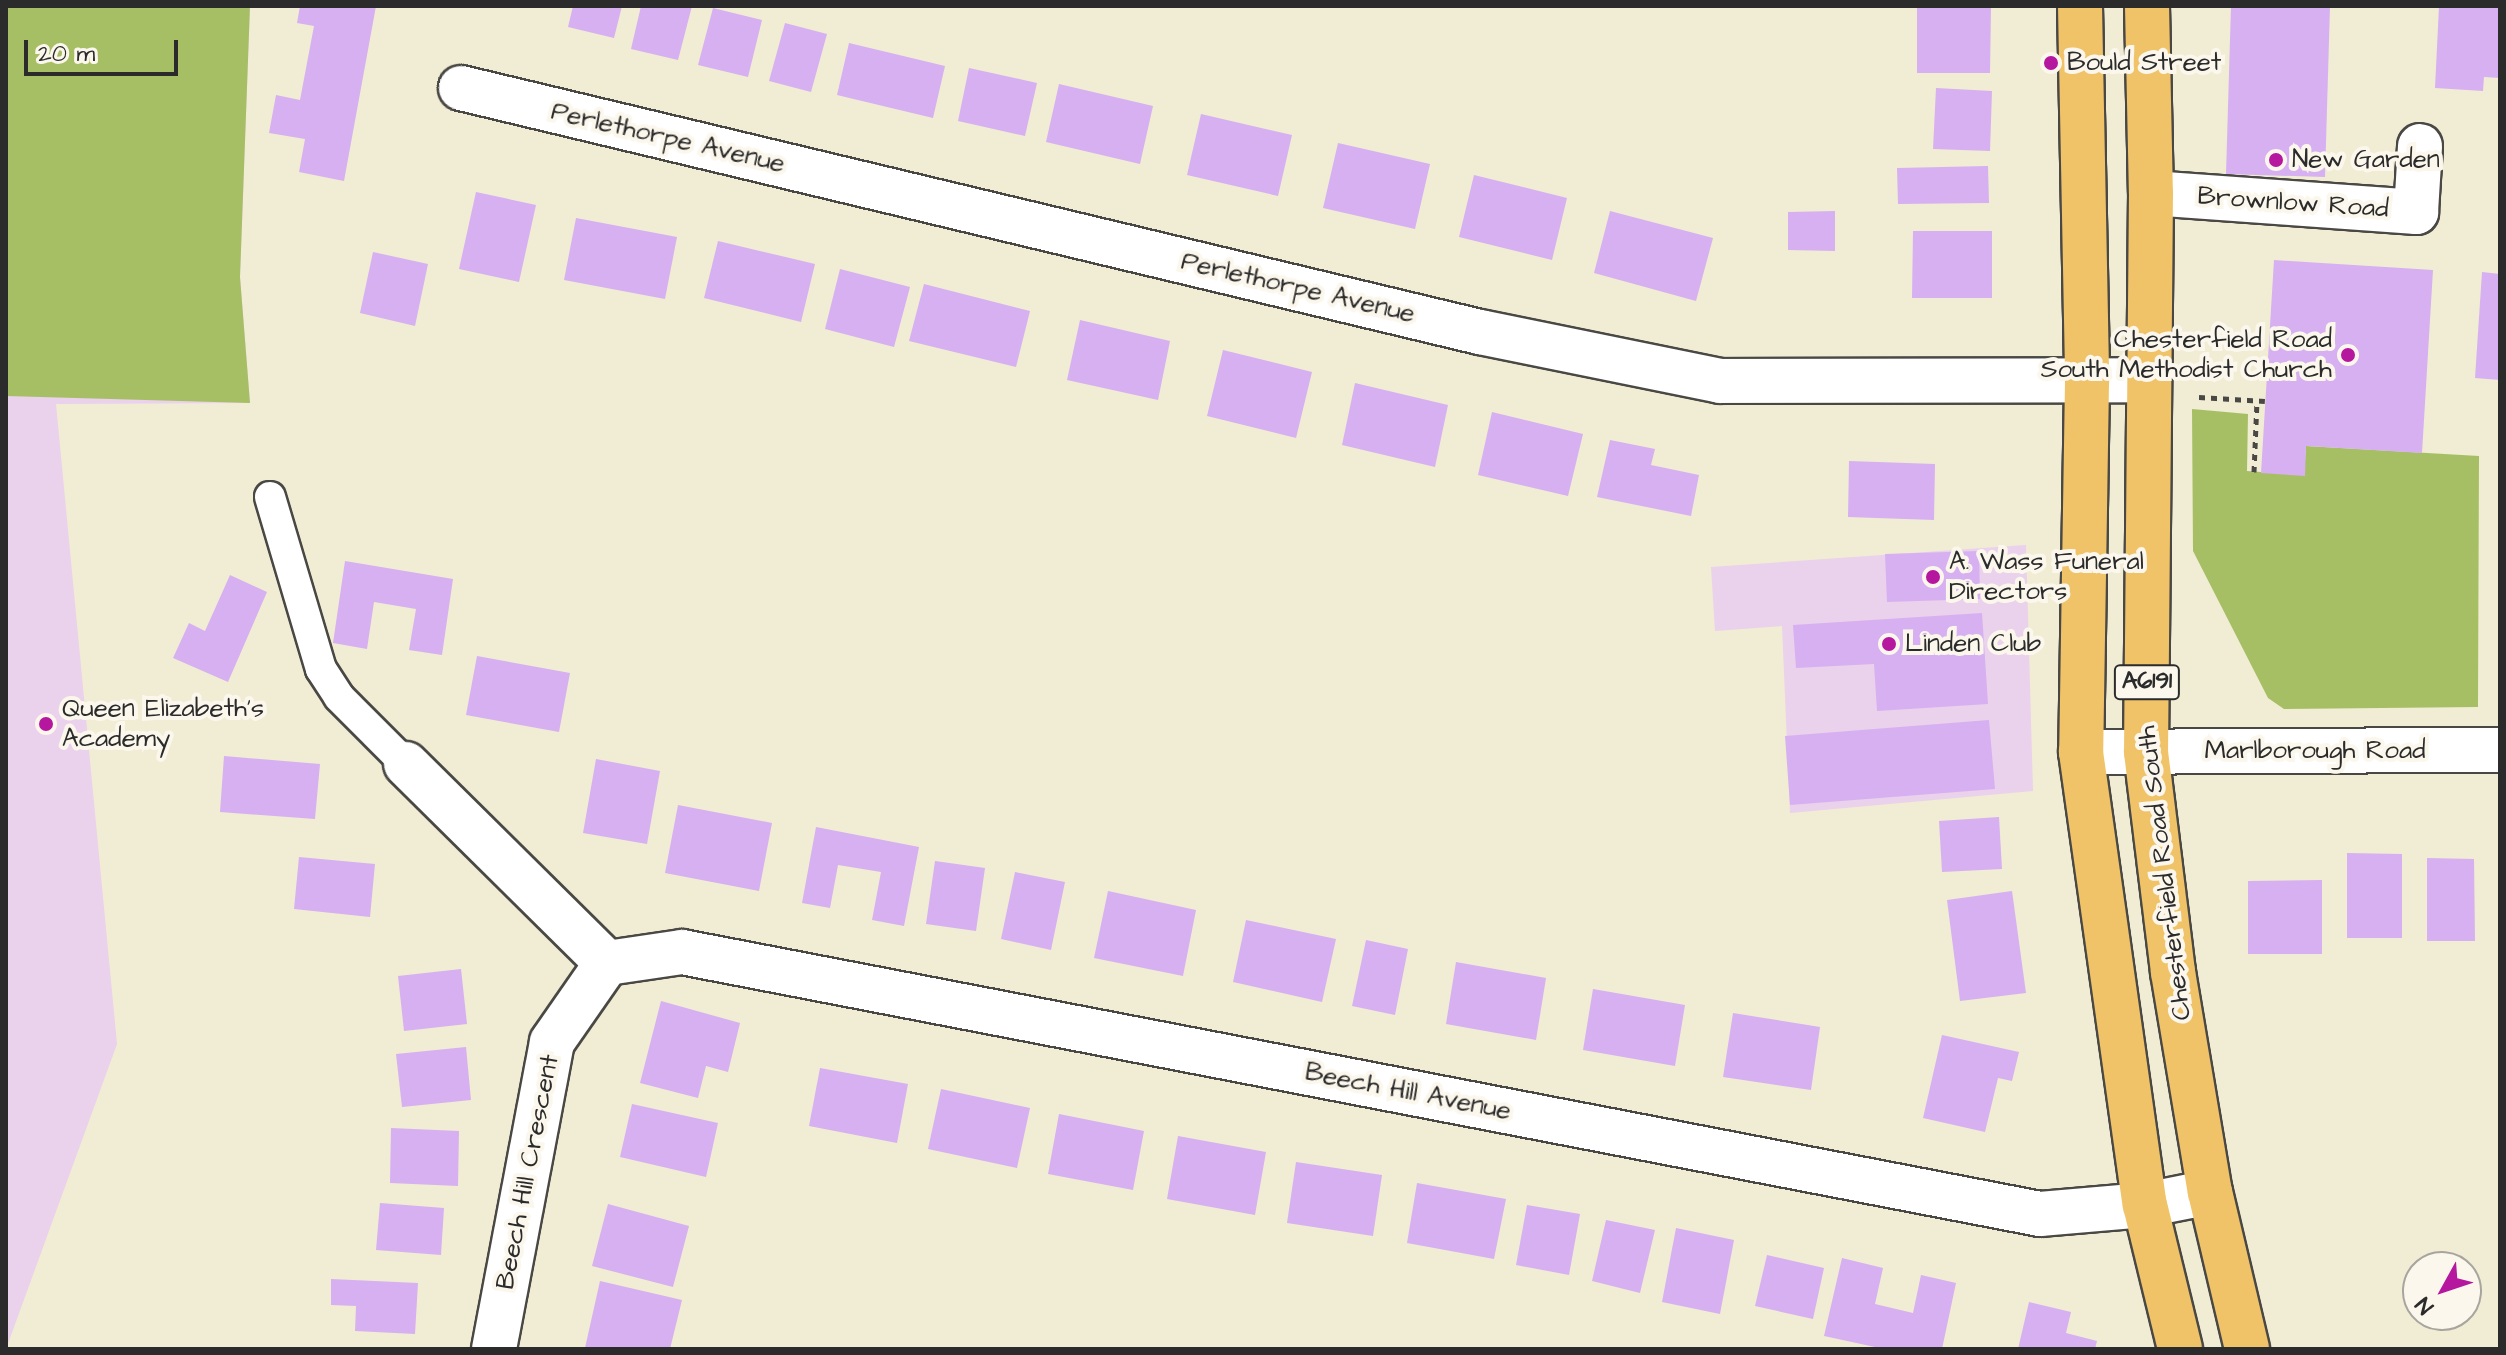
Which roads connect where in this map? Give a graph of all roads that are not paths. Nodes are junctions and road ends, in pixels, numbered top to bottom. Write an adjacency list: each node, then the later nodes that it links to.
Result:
1 (2080, 6): 6 (main road, A6191)
2 (2147, 6): 5 (main road, Chesterfield Road South / A6191)
3 (461, 88): 6 (street, Perlethorpe Avenue)
4 (2420, 146): 5 (street, Brownlow Road)
5 (2151, 193): 7 (main road, Chesterfield Road South / A6191)
6 (2087, 382): 7 (street, Perlethorpe Avenue); 10 (main road, A6191)
7 (2149, 388): 11 (main road, Chesterfield Road South / A6191)
8 (270, 497): 12 (lane)
9 (2500, 750): 11 (street, Marlborough Road)
10 (2081, 752): 11 (street, Marlborough Road); 15 (main road, A6191)
11 (2146, 752): 14 (main road, Chesterfield Road South / A6191)
12 (406, 764): 13 (street)
13 (607, 963): 15 (street, Beech Hill Avenue); 16 (street, Beech Hill Crescent)
14 (2210, 1192): 15 (street, Beech Hill Avenue); 18 (main road, Chesterfield Road South / A6191)
15 (2145, 1205): 17 (main road, A6191)
16 (494, 1349)
17 (2180, 1349)
18 (2247, 1349)

